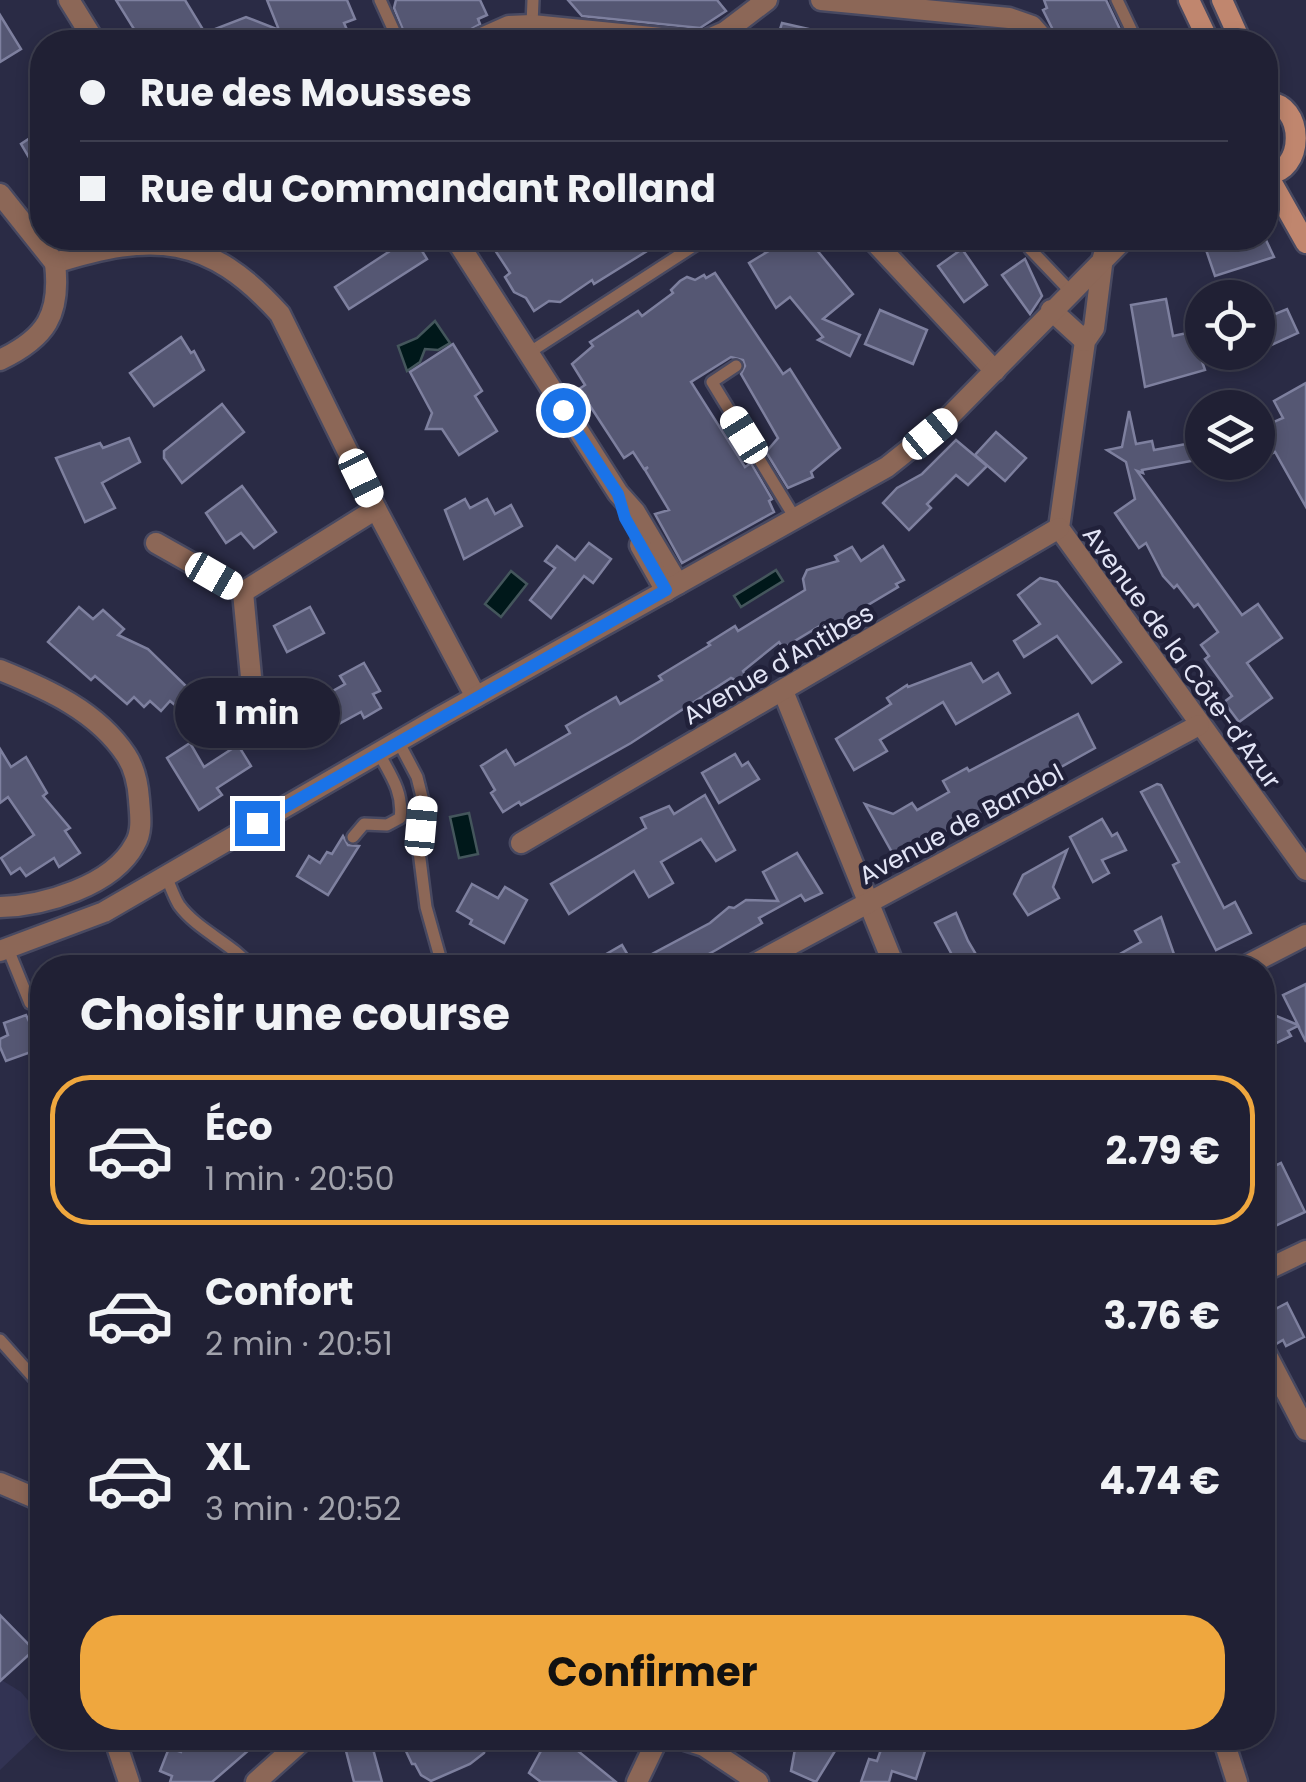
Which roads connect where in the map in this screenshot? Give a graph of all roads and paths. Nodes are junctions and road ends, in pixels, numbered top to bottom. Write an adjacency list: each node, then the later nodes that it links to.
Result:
1 (69, 0): 10 (street)
2 (380, 0): 11 (lane)
3 (533, 0): 9 (lane)
4 (767, 0): 14 (street)
5 (821, 0): 15 (street)
6 (1117, 0): 16 (lane)
7 (1188, 0): 17 (main road)
8 (1222, 0): 18 (main road)
9 (532, 25): 12 (street); 13 (street)
10 (88, 30)
11 (394, 30)
12 (499, 30)
13 (582, 30)
14 (728, 30)
15 (1036, 30)
16 (1131, 30)
17 (1202, 30)
18 (1236, 30)
19 (1278, 102): 20 (main road)
20 (1303, 116): 21 (main road)
21 (1304, 160): 22 (main road)
22 (1278, 173)
23 (0, 194): 25 (street)
24 (1278, 195): 26 (main road)
25 (30, 232)
26 (1306, 243)
27 (44, 250): 36 (street)
28 (101, 250): 36 (street)
29 (193, 250): 44 (street)
30 (462, 250): 40 (street)
31 (687, 250): 40 (lane)
32 (882, 250): 43 (street)
33 (1031, 250): 37 (lane)
34 (1111, 250): 35 (street)
35 (1103, 257): 37 (street); 39 (street, Avenue de la Côte-d'Azur)
36 (55, 264): 41 (street)
37 (1070, 291): 38 (street)
38 (1051, 310): 39 (street); 43 (street)
39 (1085, 348): 46 (street, Avenue de la Côte-d'Azur)
40 (526, 354): 48 (street)
41 (0, 360)
42 (736, 366): 45 (lane)
43 (995, 371): 45 (street)
44 (376, 509): 49 (street); 53 (street)
45 (795, 518): 48 (street)
46 (1059, 528): 52 (street, Avenue d'Antibes); 54 (street, Avenue de la Côte-d'Azur)
47 (156, 543): 49 (street)
48 (672, 587): 53 (street)
49 (243, 592): 51 (street)
50 (0, 670): 62 (street)
51 (250, 677)
52 (783, 690): 58 (street, Avenue d'Antibes); 61 (street)
53 (476, 697): 55 (street)
54 (1199, 725): 59 (street, Avenue de la Côte-d'Azur); 61 (street, Avenue de Bandol)
55 (398, 741): 56 (street); 66 (lane)
56 (378, 752): 57 (lane); 60 (street)
57 (354, 836)
58 (521, 843)
59 (1306, 870)
60 (166, 876): 64 (street); 65 (lane)
61 (867, 903): 67 (street, Avenue de Bandol); 68 (street)
62 (0, 906)
63 (1306, 935): 69 (street)
64 (4, 950): 70 (lane)
65 (242, 955)
66 (439, 955)
67 (772, 955)
68 (889, 955)
69 (1267, 955)
70 (30, 1004)
71 (1306, 1251): 72 (street)
72 (1275, 1266)
73 (0, 1340): 75 (lane)
74 (1275, 1371): 76 (street)
75 (30, 1374)
76 (1306, 1430)
77 (0, 1484): 78 (street)
78 (30, 1496)
79 (118, 1750): 84 (street)
80 (292, 1750): 85 (street)
81 (652, 1750): 86 (street)
82 (710, 1750): 87 (street)
83 (1227, 1750): 88 (street)
84 (129, 1782)
85 (256, 1782)
86 (637, 1782)
87 (758, 1782)
88 (1237, 1782)

